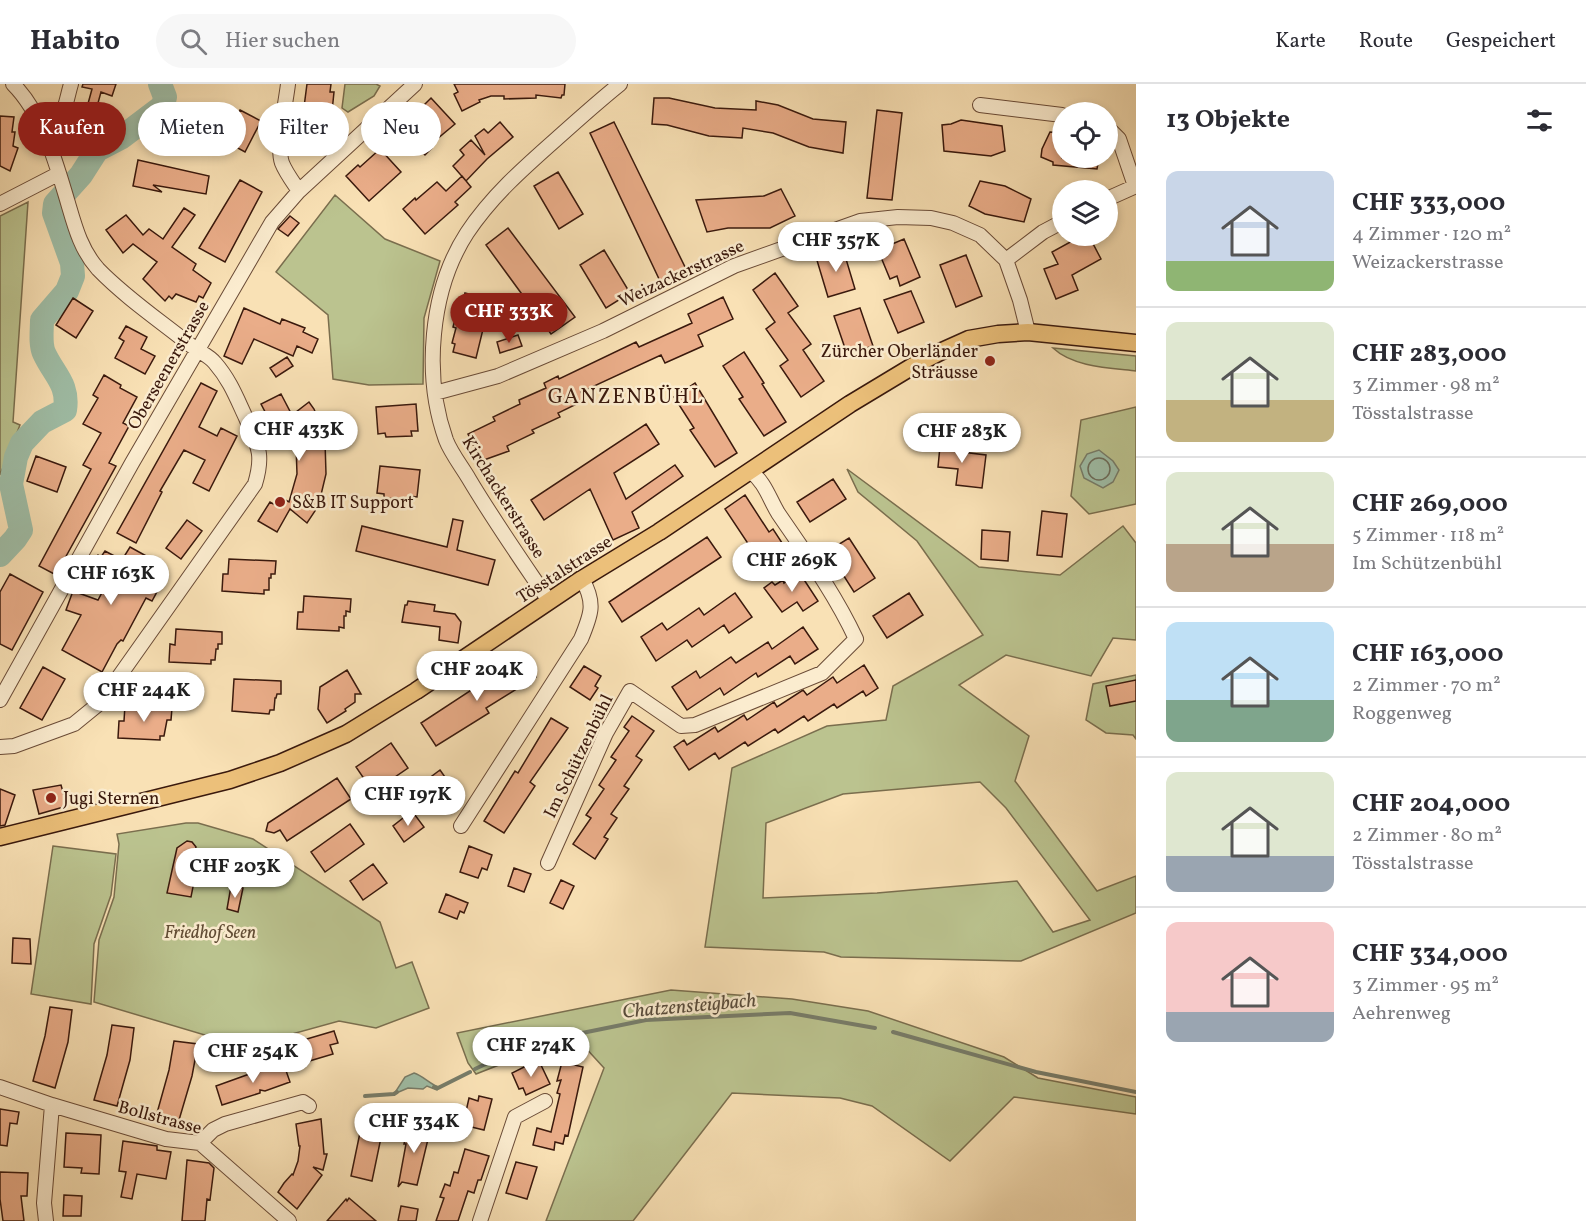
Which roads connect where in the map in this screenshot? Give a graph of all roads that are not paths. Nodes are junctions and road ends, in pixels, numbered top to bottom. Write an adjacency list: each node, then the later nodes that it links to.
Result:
1 (13, 84): 6 (street)
2 (71, 84): 7 (street)
3 (288, 84): 14 (street)
4 (415, 84): 14 (street, Oberseenerstrasse)
5 (620, 84): 22 (street, Kirchackerstrasse)
6 (27, 102)
7 (66, 102)
8 (980, 105): 9 (street)
9 (1052, 114)
10 (1118, 138): 13 (street)
11 (52, 156): 12 (street)
12 (58, 174): 16 (street); 21 (street)
13 (1136, 186): 15 (street)
14 (299, 191): 21 (street, Oberseenerstrasse)
15 (1118, 194)
16 (0, 204)
17 (1052, 227): 18 (street)
18 (1006, 260): 19 (street, Weizackerstrasse); 22 (street, Weizackerstrasse)
19 (1028, 332): 20 (main road, Tösstalstrasse); 23 (main road, Tösstalstrasse)
20 (1136, 343)
21 (197, 351): 26 (street, Oberseenerstrasse); 27 (street)
22 (435, 393): 25 (street, Kirchackerstrasse)
23 (750, 471): 24 (main road, Tösstalstrasse); 30 (street, Im Schützenbühl)
24 (582, 579): 25 (main road, Tösstalstrasse); 28 (street)
25 (549, 601): 29 (main road, Tösstalstrasse)
26 (0, 700)
27 (0, 747)
28 (461, 826)
29 (0, 837)
30 (548, 862)
31 (0, 1087): 33 (street, Bollstrasse)
32 (545, 1101): 38 (street)
33 (52, 1105): 35 (street, Bollstrasse); 36 (street)
34 (309, 1106): 35 (street)
35 (200, 1143): 37 (street, Bollstrasse)
36 (46, 1221)
37 (289, 1221)
38 (480, 1221)

